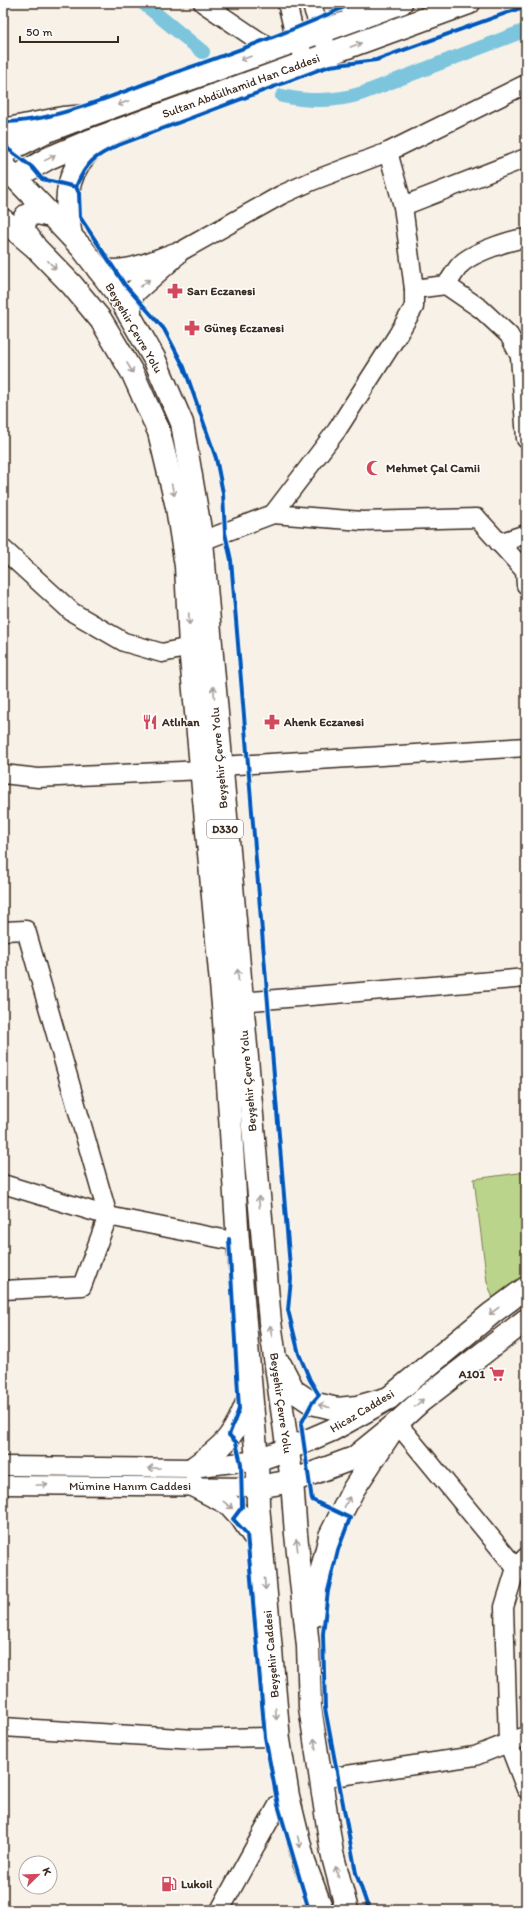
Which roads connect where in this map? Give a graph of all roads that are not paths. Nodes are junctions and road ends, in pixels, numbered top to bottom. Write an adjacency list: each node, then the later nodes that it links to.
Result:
1 (203, 3): 10 (street)
2 (287, 3): 9 (street)
3 (311, 3): 8 (street)
4 (349, 3): 7 (main road)
5 (401, 3): 7 (main road, Sultan Abdülhamid Han Caddesi)
6 (470, 3): 11 (main road, Sultan Abdülhamid Han Caddesi, one-way to 6)
7 (373, 13): 8 (main road, Sultan Abdülhamid Han Caddesi)
8 (321, 32): 9 (main road, Sultan Abdülhamid Han Caddesi); 11 (street)
9 (297, 40): 10 (main road, Sultan Abdülhamid Han Caddesi); 12 (street)
10 (274, 48): 14 (main road, Sultan Abdülhamid Han Caddesi, one-way to 14)
11 (329, 54): 12 (main road, Sultan Abdülhamid Han Caddesi)
12 (307, 62): 16 (main road, Sultan Abdülhamid Han Caddesi)
13 (526, 84): 18 (street)
14 (88, 116): 15 (main road); 17 (main road, Sultan Abdülhamid Han Caddesi)
15 (3, 130)
16 (115, 131): 20 (main road, Sultan Abdülhamid Han Caddesi, one-way to 16); 24 (main road)
17 (3, 152)
18 (388, 152): 21 (street); 27 (street)
19 (526, 158): 21 (street)
20 (7, 177): 22 (main road, Beyşehir Çevre Yolu / D330)
21 (403, 206): 30 (street)
22 (52, 216): 24 (main road, Beyşehir Çevre Yolu / D330); 26 (main road)
23 (3, 220): 26 (main road, Beyşehir Çevre Yolu / D330)
24 (71, 236): 28 (main road, Beyşehir Çevre Yolu / D330)
25 (526, 238): 29 (street)
26 (35, 247): 40 (main road, Beyşehir Çevre Yolu / D330, one-way to 40)
27 (176, 254): 28 (main road); 31 (main road, one-way to 27)
28 (98, 269): 31 (main road, Beyşehir Çevre Yolu / D330)
29 (446, 285): 30 (street); 32 (street)
30 (414, 290): 34 (street)
31 (130, 316): 36 (main road, Beyşehir Çevre Yolu / D330)
32 (523, 355): 33 (street)
33 (526, 439)
34 (274, 514): 36 (street); 37 (street)
35 (526, 534): 37 (street)
36 (202, 541): 42 (main road, Beyşehir Çevre Yolu / D330, one-way to 36)
37 (499, 543): 39 (street)
38 (3, 549): 40 (street)
39 (526, 585)
40 (190, 647): 42 (main road, Beyşehir Çevre Yolu / D330)
41 (526, 747): 42 (street)
42 (211, 768): 43 (street); 46 (main road, Beyşehir Çevre Yolu / D330, one-way to 42); 49 (main road, Beyşehir Çevre Yolu / D330)
43 (3, 774)
44 (3, 931): 48 (street)
45 (526, 978): 46 (street)
46 (241, 1002): 53 (main road, Beyşehir Çevre Yolu / D330, one-way to 46)
47 (3, 1184): 48 (street)
48 (108, 1216): 49 (street); 51 (street)
49 (238, 1242): 54 (main road, Beyşehir Çevre Yolu / D330)
50 (526, 1288): 55 (main road, Hicaz Caddesi, one-way to 55)
51 (3, 1290)
52 (526, 1320): 56 (main road, Hicaz Caddesi, one-way to 52)
53 (275, 1354): 55 (main road, one-way to 53); 58 (main road, Beyşehir Çevre Yolu / D330)
54 (251, 1392): 59 (main road, Beyşehir Caddesi / D330); 62 (main road)
55 (389, 1398): 57 (main road, Hicaz Caddesi)
56 (397, 1423): 60 (main road, Hicaz Caddesi); 67 (street); 68 (main road, one-way to 56)
57 (336, 1428): 58 (main road, Hicaz Caddesi); 60 (main road)
58 (288, 1449): 59 (main road, Hicaz Caddesi); 63 (main road, Beyşehir Çevre Yolu / D330)
59 (257, 1460): 62 (street, Hicaz Caddesi); 65 (main road, Beyşehir Caddesi / D330)
60 (348, 1461): 63 (main road, Hicaz Caddesi)
61 (3, 1466): 62 (street, Mümine Hanım Caddesi, one-way to 61)
62 (194, 1477): 64 (street, Mümine Hanım Caddesi, one-way to 62); 65 (street, Mümine Hanım Caddesi); 66 (main road, one-way to 66)
63 (292, 1481): 65 (main road, Hicaz Caddesi); 68 (main road, D330, one-way to 63)
64 (3, 1485)
65 (258, 1487): 66 (main road, Beyşehir Caddesi / D330)
66 (262, 1550): 71 (main road, Beyşehir Caddesi / D330, one-way to 71)
67 (521, 1563): 72 (street)
68 (308, 1646): 73 (main road, D330, one-way to 68)
69 (3, 1727): 71 (street)
70 (526, 1736): 72 (street)
71 (279, 1740): 75 (main road, Beyşehir Caddesi / D330)
72 (508, 1742): 73 (street); 74 (street)
73 (320, 1778): 78 (main road, D330, one-way to 73)
74 (526, 1789)
75 (288, 1796): 76 (street); 77 (main road, Beyşehir Caddesi / D330, one-way to 77)
76 (220, 1910)
77 (322, 1910)
78 (347, 1910)

